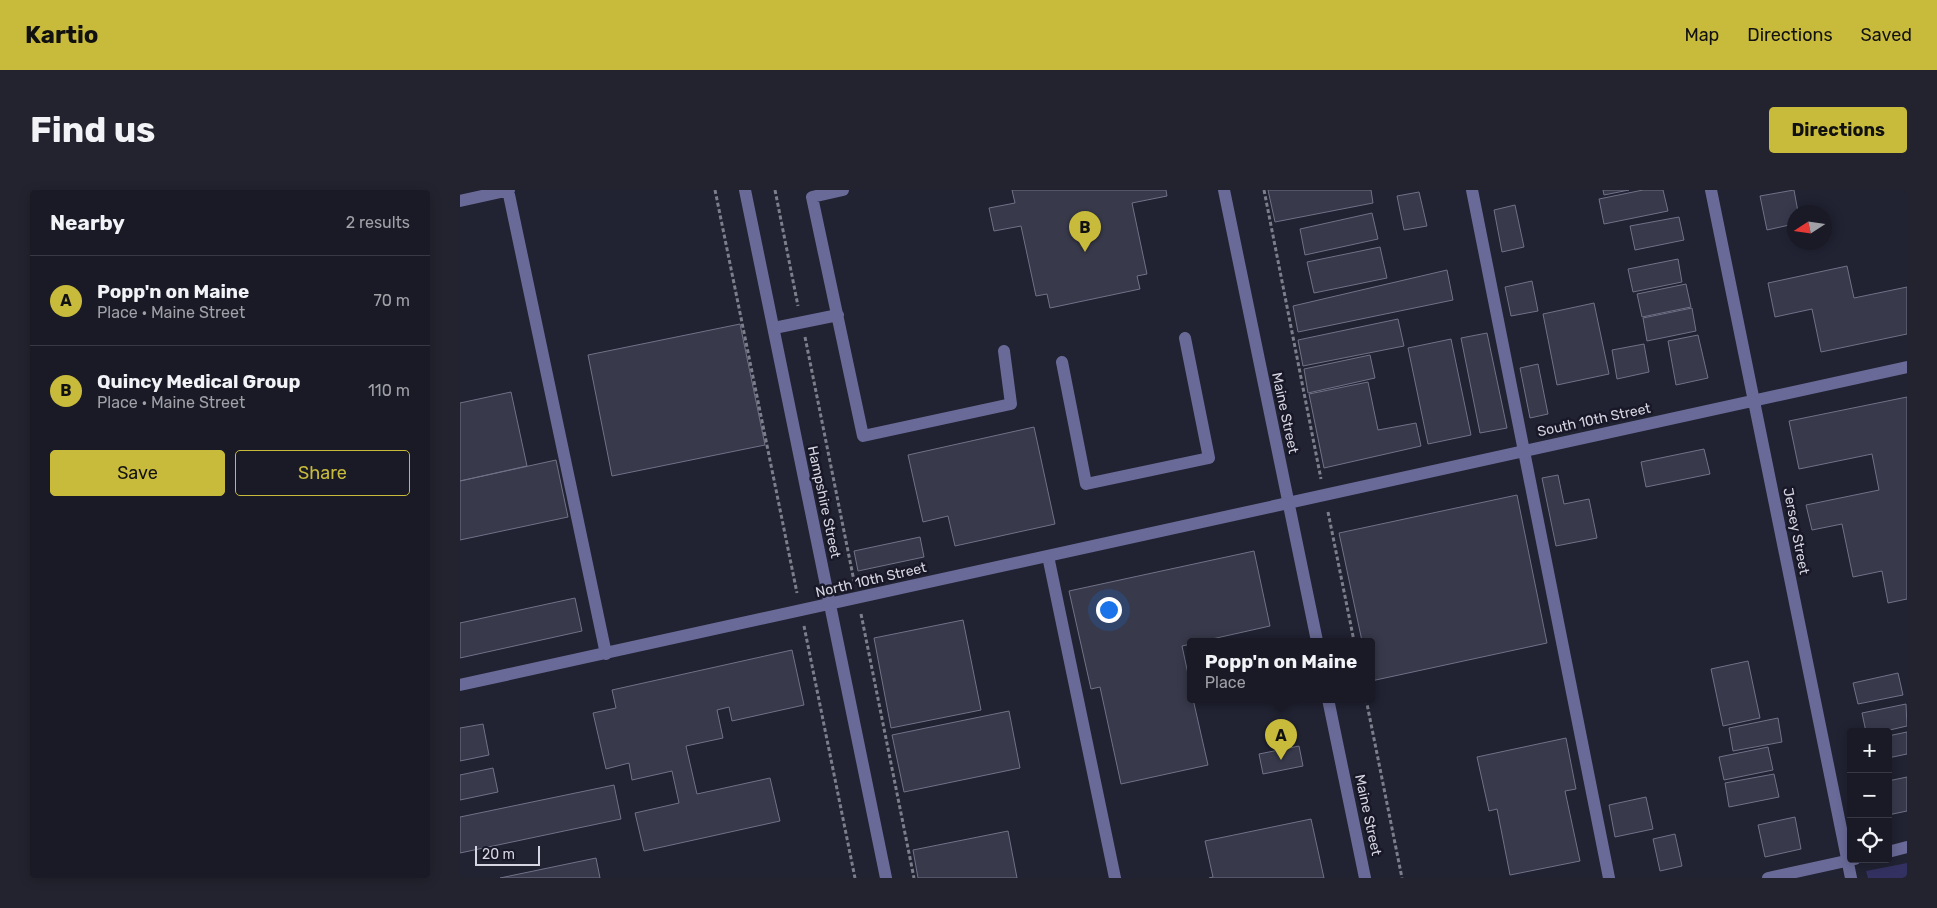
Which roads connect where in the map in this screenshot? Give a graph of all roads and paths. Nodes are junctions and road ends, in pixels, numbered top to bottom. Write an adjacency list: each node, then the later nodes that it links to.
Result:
1 (508, 190): 10 (street); 28 (street)
2 (715, 190): 25 (path)
3 (745, 190): 13 (street, Hampshire Street)
4 (775, 190): 12 (path)
5 (843, 190): 11 (street)
6 (1224, 190): 21 (street, Maine Street)
7 (1264, 190): 20 (path)
8 (1472, 190): 19 (street)
9 (1712, 190): 18 (street, Jersey Street)
10 (460, 201)
11 (838, 315): 12 (street); 15 (street)
12 (802, 322): 13 (street); 23 (path)
13 (774, 328): 24 (street, Hampshire Street)
14 (1185, 338): 16 (street)
15 (1004, 351)
16 (1062, 362)
17 (1907, 367): 18 (street, South 10th Street)
18 (1754, 400): 19 (street, South 10th Street); 32 (street, Jersey Street)
19 (1524, 451): 20 (street, South 10th Street); 43 (street)
20 (1325, 495): 21 (street, South 10th Street); 27 (path)
21 (1288, 503): 22 (street, North 10th Street); 26 (street, Maine Street)
22 (1048, 556): 23 (street, North 10th Street); 40 (street)
23 (857, 599): 24 (street, North 10th Street); 39 (path)
24 (830, 605): 25 (street, North 10th Street); 38 (street, Hampshire Street)
25 (801, 611): 28 (street, North 10th Street); 37 (path)
26 (1316, 638)
27 (1353, 638)
28 (606, 654): 29 (street, North 10th Street)
29 (460, 686)
30 (1329, 703): 41 (street, Maine Street)
31 (1367, 703): 42 (path)
32 (1847, 841)
33 (1907, 848): 34 (street)
34 (1892, 851)
35 (1847, 861): 44 (street)
36 (1851, 863): 45 (street, Jersey Street)
37 (855, 878)
38 (886, 878)
39 (914, 878)
40 (1115, 878)
41 (1365, 878)
42 (1402, 878)
43 (1610, 878)
44 (1768, 878)
45 (1851, 878)

